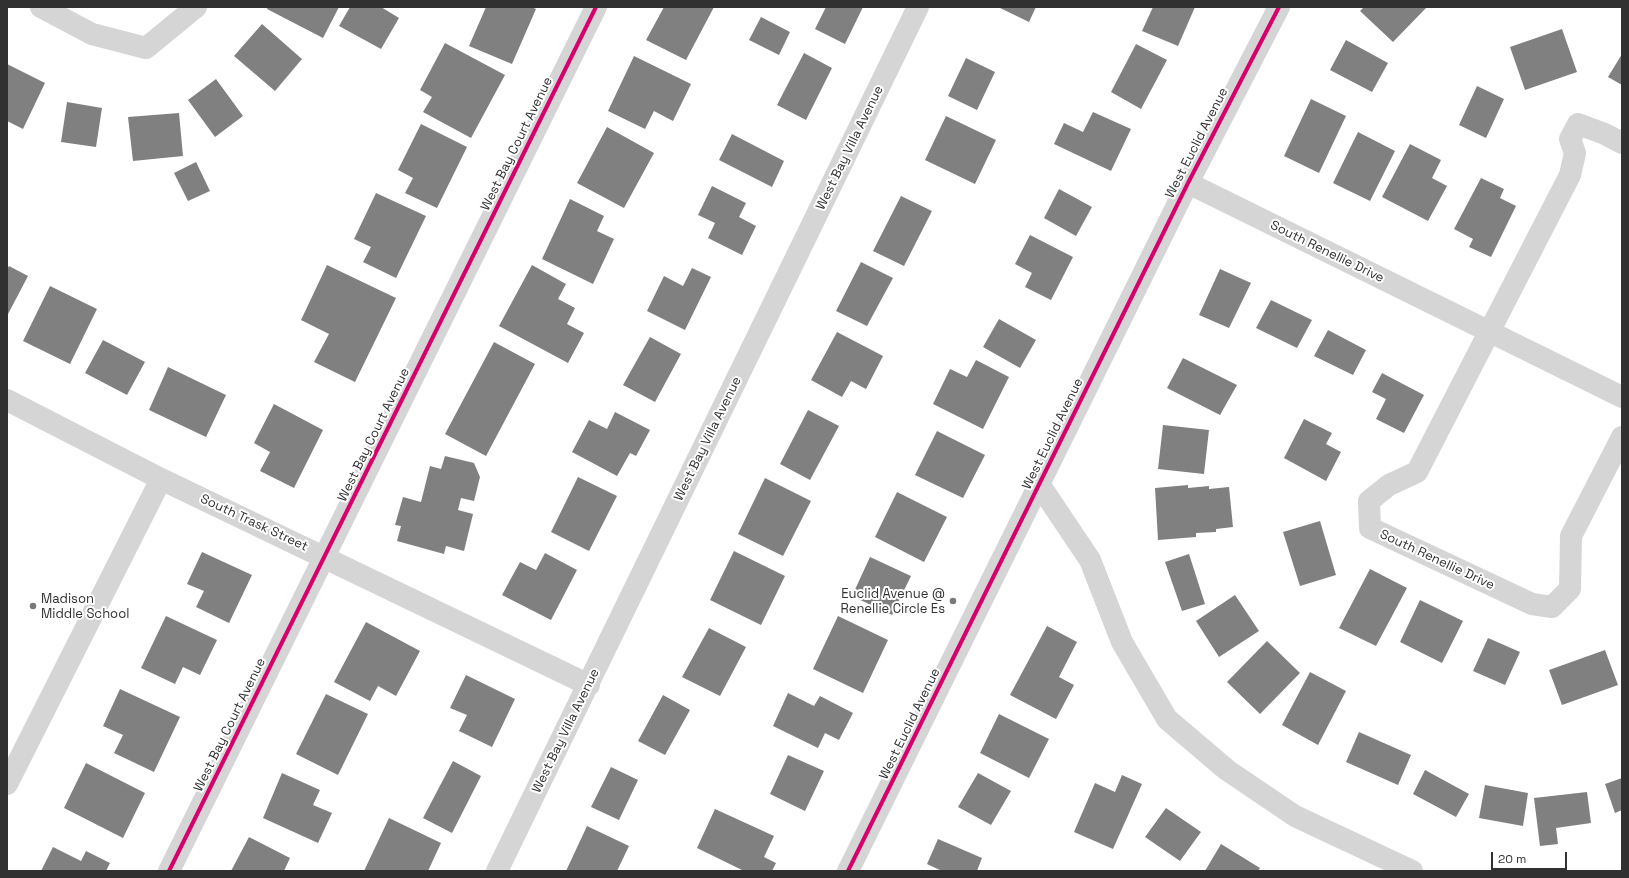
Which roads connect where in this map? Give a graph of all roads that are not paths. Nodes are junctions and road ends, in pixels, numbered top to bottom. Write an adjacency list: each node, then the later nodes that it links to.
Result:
1 (41, 7): 2 (street)
2 (196, 7)
3 (596, 7): 14 (street, West Bay Court Avenue)
4 (918, 7): 15 (street, West Bay Villa Avenue)
5 (1279, 7): 7 (street, West Euclid Avenue)
6 (1622, 142): 8 (street, South Renellie Drive)
7 (1188, 183): 8 (street, South Renellie Drive); 13 (street, West Euclid Avenue)
8 (1488, 332): 9 (street, South Renellie Drive); 11 (street, South Renellie Drive)
9 (1622, 397)
10 (7, 400): 12 (street, South Trask Street)
11 (1622, 437)
12 (162, 479): 14 (street, South Trask Street); 16 (street)
13 (1039, 484): 19 (street, West Euclid Avenue); 20 (street)
14 (325, 556): 15 (street, South Trask Street); 17 (street, West Bay Court Avenue)
15 (589, 685): 18 (street, West Bay Villa Avenue)
16 (7, 784)
17 (169, 871)
18 (497, 871)
19 (848, 871)
20 (1412, 871)

